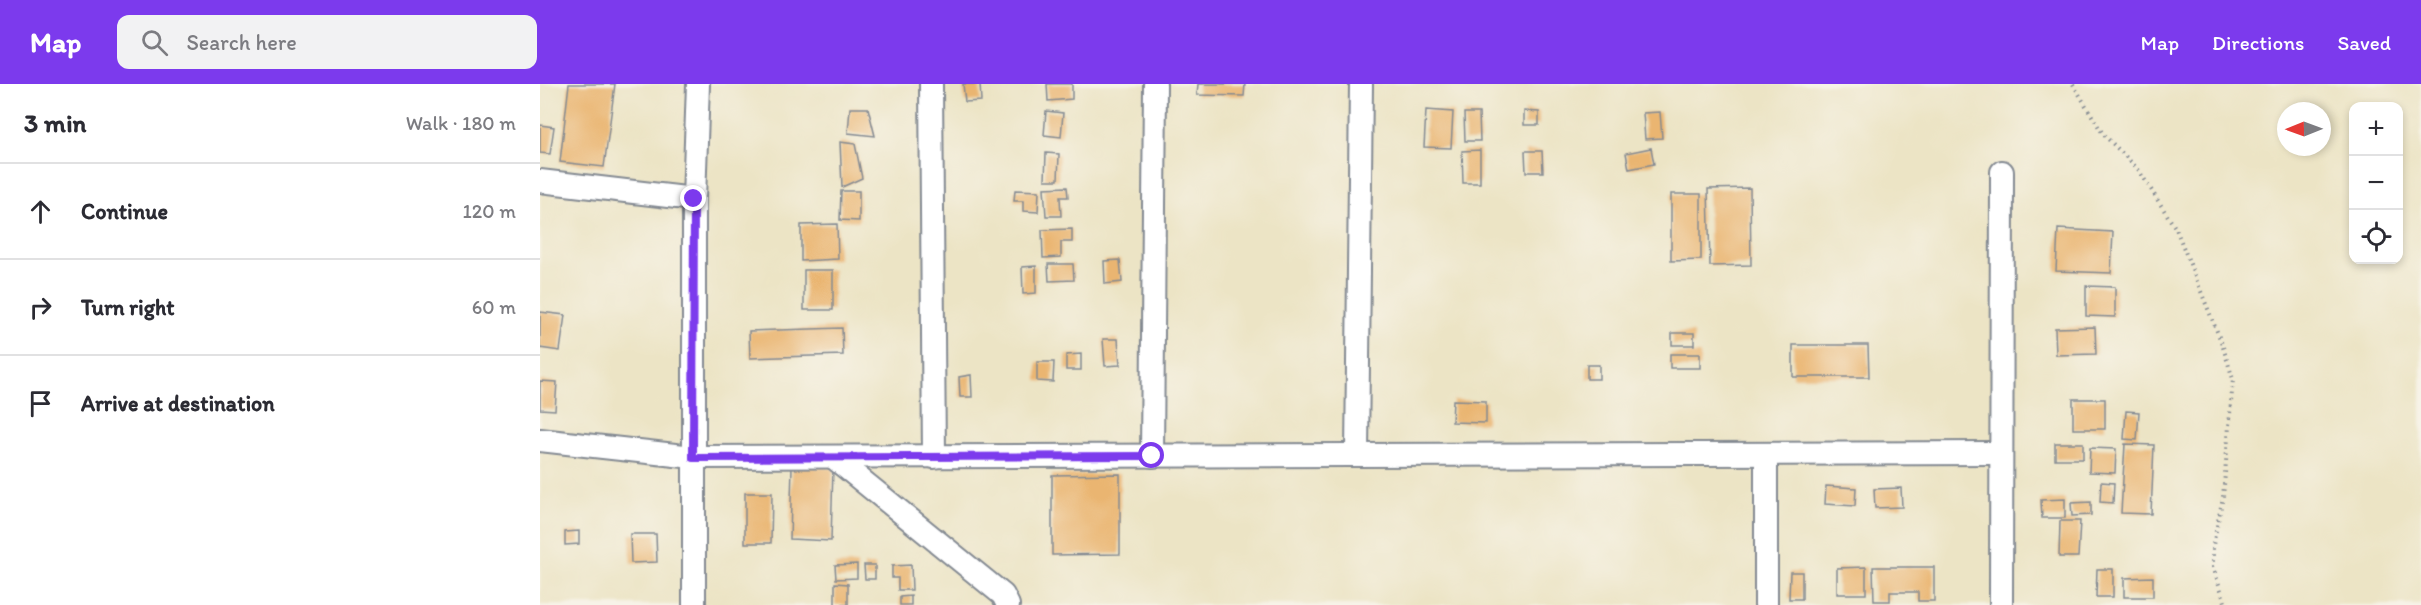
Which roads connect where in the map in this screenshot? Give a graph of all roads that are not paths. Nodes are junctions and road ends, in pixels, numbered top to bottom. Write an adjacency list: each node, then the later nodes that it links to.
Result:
1 (698, 84): 7 (street)
2 (931, 84): 14 (street)
3 (1155, 84): 12 (street)
4 (1361, 84): 11 (street)
5 (2002, 172): 9 (street)
6 (540, 181): 7 (street)
7 (694, 199): 15 (street)
8 (540, 440): 15 (street)
9 (2001, 453): 10 (street); 19 (street)
10 (1766, 454): 11 (street); 18 (street)
11 (1357, 455): 12 (street)
12 (1152, 456): 14 (street)
13 (833, 457): 14 (street); 15 (street); 17 (street)
14 (934, 457)
15 (693, 458): 16 (street)
16 (694, 605)
17 (1008, 605)
18 (1766, 605)
19 (2001, 605)

